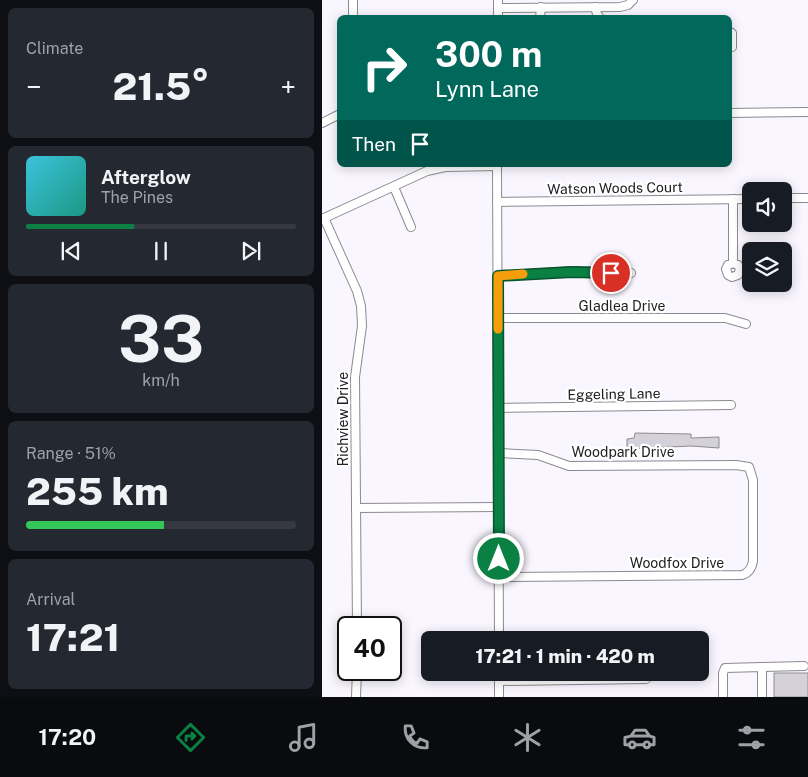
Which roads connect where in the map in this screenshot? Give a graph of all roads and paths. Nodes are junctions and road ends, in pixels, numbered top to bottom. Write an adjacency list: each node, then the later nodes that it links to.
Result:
1 (353, 0): 6 (street)
2 (633, 0): 5 (street)
3 (498, 4): 4 (street)
4 (541, 7): 5 (street); 7 (street)
5 (595, 7): 8 (street)
6 (353, 15)
7 (540, 15)
8 (598, 15)
9 (808, 112): 10 (street)
10 (732, 113)
11 (337, 116): 12 (street)
12 (322, 123)
13 (445, 167): 15 (street)
14 (497, 167): 20 (street)
15 (394, 187): 21 (street); 22 (street)
16 (792, 198): 17 (street)
17 (808, 198)
18 (733, 199): 19 (street, Watson Woods Court); 20 (street, Watson Woods Court); 23 (street)
19 (742, 199)
20 (497, 202): 25 (street)
21 (323, 218): 33 (street, Richview Drive)
22 (411, 227)
23 (733, 263)
24 (630, 273): 25 (street)
25 (498, 276): 26 (street)
26 (498, 318): 27 (street, Gladlea Drive); 29 (street)
27 (746, 324)
28 (731, 405): 29 (street, Eggeling Lane)
29 (498, 408): 30 (street)
30 (498, 453): 31 (street, Woodpark Drive); 32 (street)
31 (749, 467): 34 (street, Woodfox Drive)
32 (498, 507): 33 (street); 34 (street)
33 (356, 508): 35 (street, Richview Drive)
34 (499, 576): 36 (street)
35 (357, 616)
36 (499, 631)
37 (804, 666): 38 (street)
38 (762, 667): 43 (street); 44 (street)
39 (357, 681): 41 (street)
40 (499, 681): 42 (street)
41 (356, 697)
42 (499, 697)
43 (723, 697)
44 (762, 697)

